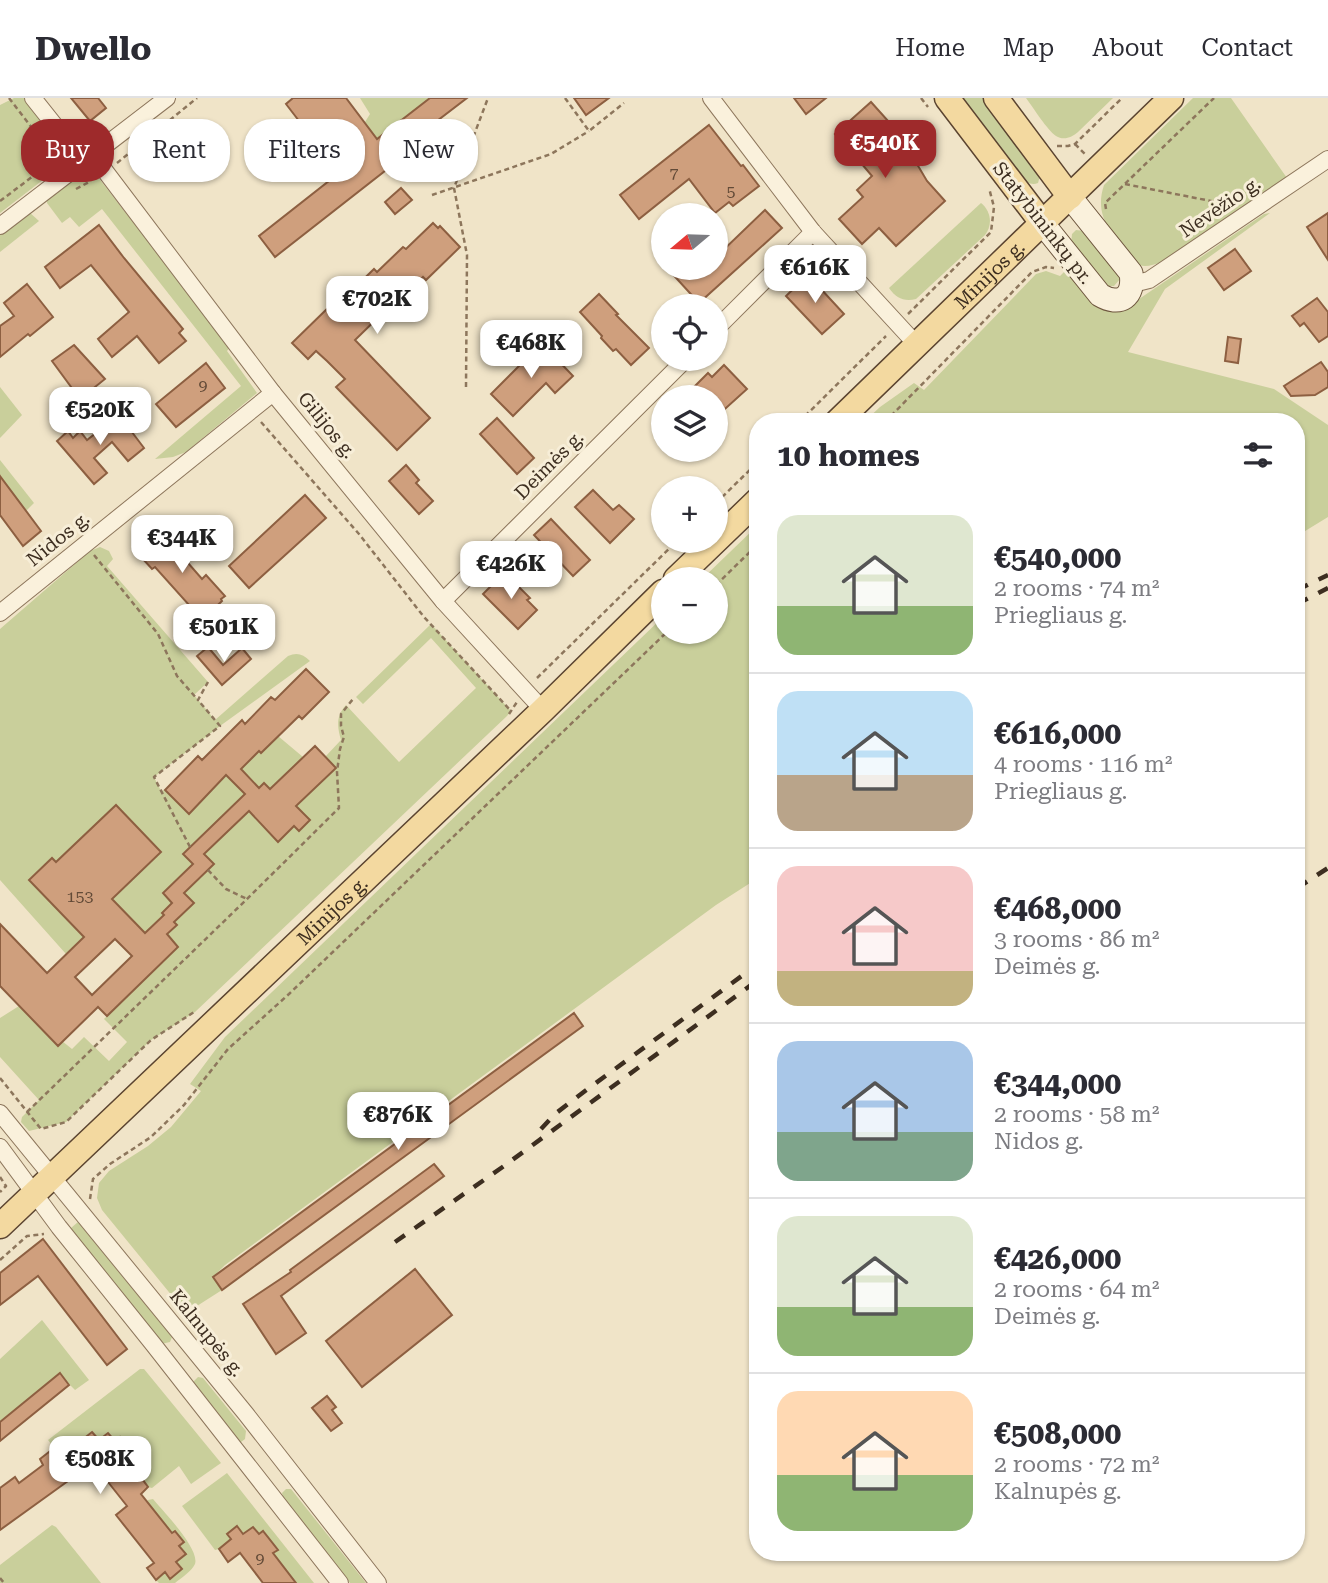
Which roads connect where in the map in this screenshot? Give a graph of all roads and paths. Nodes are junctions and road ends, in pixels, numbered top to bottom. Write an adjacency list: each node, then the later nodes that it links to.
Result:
1 (33, 98): 12 (street, Gilijos g.)
2 (167, 98): 14 (street)
3 (488, 98): 21 (path)
4 (565, 98): 13 (path)
5 (711, 98): 28 (street)
6 (947, 98): 26 (main road, Statybininkų pr.)
7 (996, 98): 23 (main road, Statybininkų pr.)
8 (1122, 98): 15 (path)
9 (1171, 98): 23 (main road, Minijos g.)
10 (1214, 98): 20 (path)
11 (624, 103): 13 (path)
12 (52, 119)
13 (589, 131): 21 (path)
14 (114, 139)
15 (1075, 144)
16 (1328, 159): 25 (street, Nevėžio g.)
17 (25, 182): 24 (path)
18 (58, 182): 27 (street)
19 (106, 182): 36 (street, Gilijos g.)
20 (1125, 184): 25 (path); 29 (path)
21 (454, 188): 22 (path); 35 (path)
22 (432, 195)
23 (1070, 197): 26 (main road, Minijos g.); 29 (main road, Statybininkų pr.)
24 (0, 201)
25 (1253, 210): 31 (street, Nevėžio g.)
26 (1043, 224): 30 (main road, Statybininkų pr.); 33 (main road, Minijos g.)
27 (0, 226)
28 (813, 232): 32 (street); 33 (street)
29 (1102, 237): 31 (main road, Statybininkų pr.)
30 (1071, 260): 31 (main road, Statybininkų pr.); 39 (path)
31 (1133, 284)
32 (728, 317)
33 (916, 344): 38 (main road, Minijos g.)
34 (674, 371): 48 (street, Deimės g.)
35 (466, 387)
36 (273, 393): 37 (street, Nidos g.); 48 (street, Gilijos g.)
37 (251, 411): 43 (street, Nidos g.); 56 (path)
38 (846, 413)
39 (894, 413)
40 (749, 471): 41 (path)
41 (728, 491)
42 (749, 509): 46 (main road)
43 (85, 545): 50 (street, Nidos g.); 55 (path)
44 (665, 553): 53 (path)
45 (749, 553): 47 (path)
46 (688, 567)
47 (728, 573)
48 (443, 601): 53 (street, Gilijos g.)
49 (651, 604): 57 (main road, Minijos g.)
50 (0, 613)
51 (654, 644): 71 (path)
52 (208, 682): 55 (path)
53 (524, 690): 56 (path); 57 (street, Gilijos g.)
54 (353, 699): 61 (path)
55 (198, 700): 59 (path)
56 (511, 710): 58 (path)
57 (543, 710): 68 (main road, Minijos g.)
58 (507, 716)
59 (190, 847)
60 (208, 870): 61 (path)
61 (247, 899): 64 (path)
62 (194, 1012): 64 (path)
63 (0, 1078): 64 (path)
64 (27, 1112)
65 (0, 1113): 68 (street, Kalnupės g.)
66 (0, 1147): 70 (street)
67 (0, 1177): 69 (path)
68 (52, 1177): 70 (main road, Minijos g.); 71 (street, Kalnupės g.)
69 (0, 1192)
70 (34, 1194): 72 (main road, Minijos g.); 73 (street)
71 (80, 1210): 75 (street, Kalnupės g.)
72 (0, 1226)
73 (59, 1227): 74 (path); 76 (street)
74 (0, 1260)
75 (197, 1354): 76 (street); 77 (street, Kalnupės g.)
76 (175, 1372): 78 (street)
77 (277, 1453): 78 (street); 82 (street, Kalnupės g.)
78 (254, 1473): 81 (street)
79 (0, 1578): 80 (path)
80 (4, 1583)
81 (340, 1583)
82 (378, 1583)

